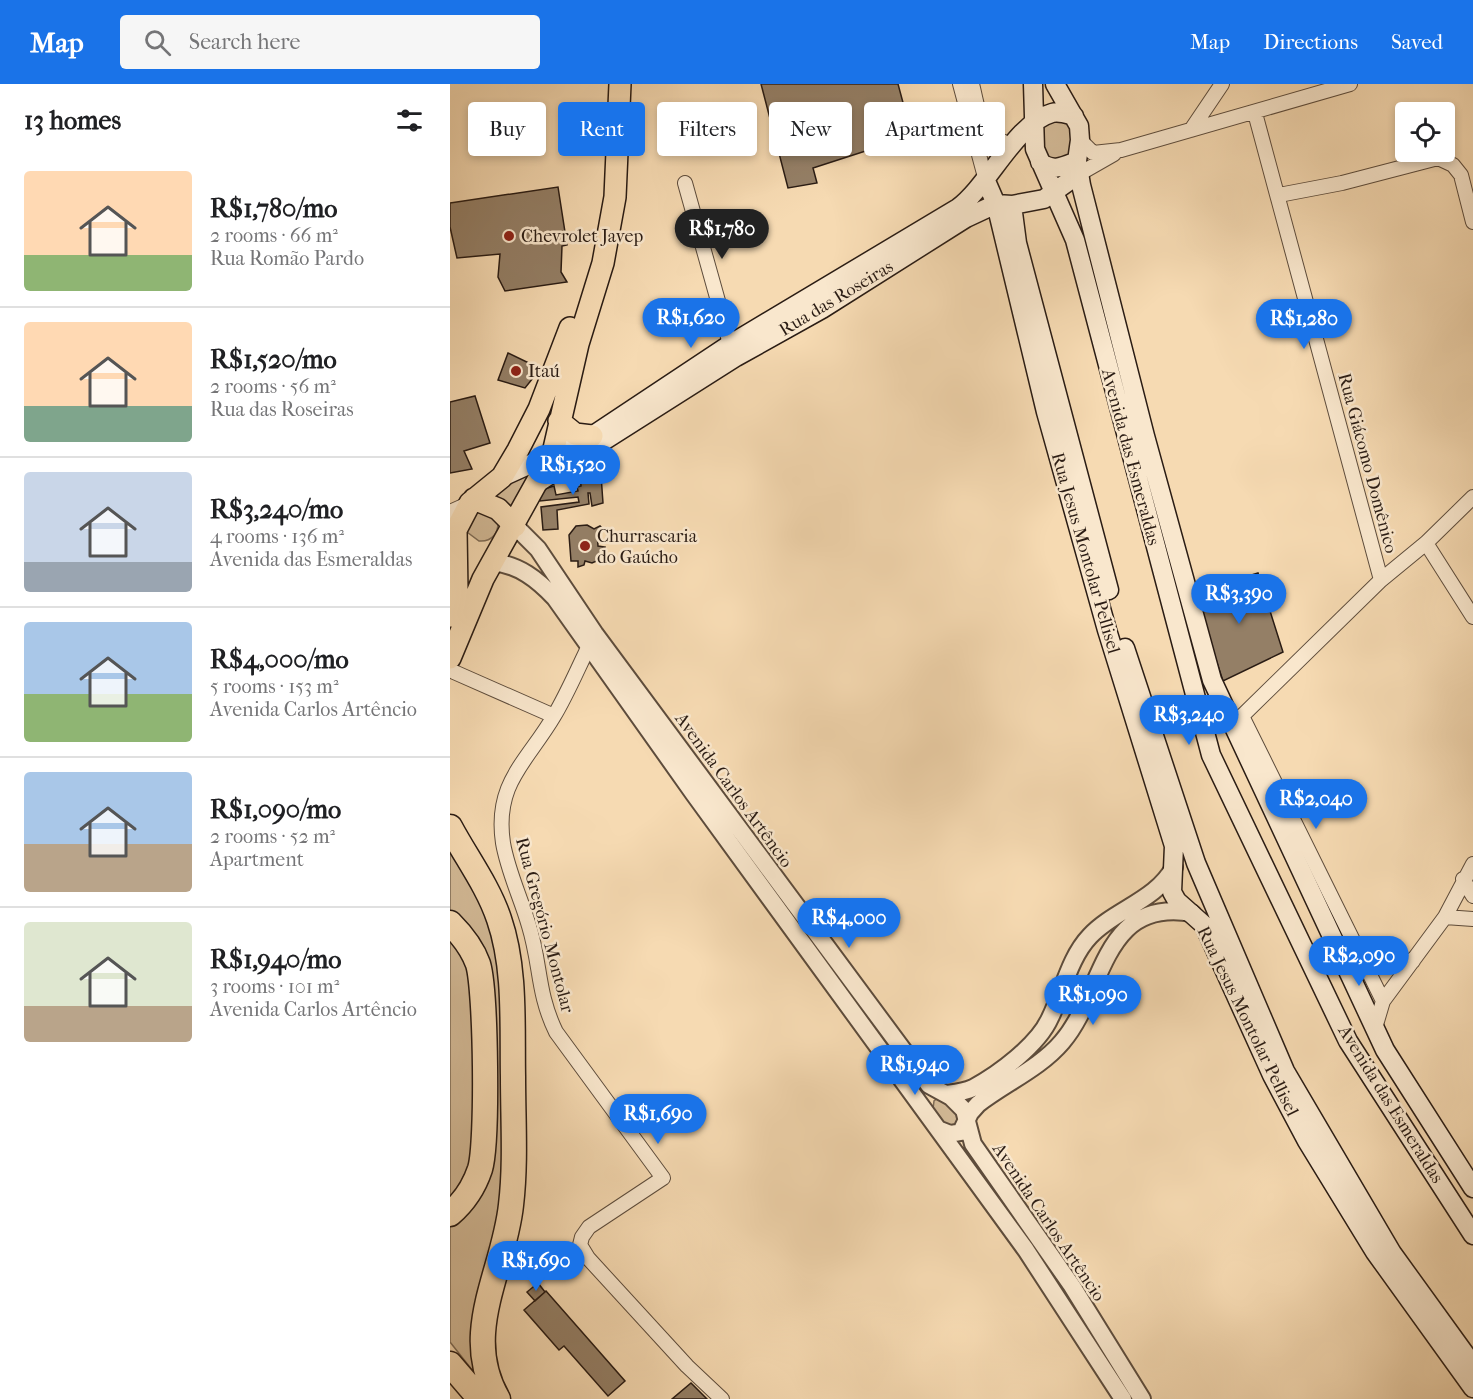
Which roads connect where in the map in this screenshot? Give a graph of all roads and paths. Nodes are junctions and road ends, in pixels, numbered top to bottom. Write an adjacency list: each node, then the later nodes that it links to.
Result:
1 (606, 84): 32 (main road)
2 (620, 84): 27 (main road)
3 (960, 84): 18 (street)
4 (972, 84): 14 (street)
5 (1222, 84): 12 (street)
6 (1350, 84): 9 (street)
7 (1057, 85): 8 (main road); 10 (main road)
8 (1034, 91): 11 (main road, Avenida das Esmeraldas)
9 (1255, 113): 12 (street); 21 (street, Rua Giácomo Domênico)
10 (1074, 116): 11 (main road); 13 (main road)
11 (1035, 121): 14 (main road, Rua das Roseiras); 16 (main road, Avenida das Esmeraldas)
12 (1191, 130): 15 (street)
13 (1080, 140): 15 (street); 17 (main road)
14 (1013, 145): 18 (main road, Rua das Roseiras)
15 (1121, 150): 17 (street)
16 (1040, 162): 17 (main road); 20 (main road, Avenida das Esmeraldas)
17 (1078, 167): 20 (main road, Rua das Roseiras); 29 (main road, Avenida das Esmeraldas)
18 (986, 181): 22 (main road, Rua Jesus Montolar Pellisel); 24 (main road, Rua das Roseiras)
19 (685, 183): 25 (street)
20 (1056, 193): 22 (main road, Rua das Roseiras); 30 (main road, Avenida das Esmeraldas)
21 (1279, 195): 23 (street); 41 (street, Rua Giácomo Domênico)
22 (1004, 205): 24 (main road, Rua das Roseiras); 26 (main road, Rua Jesus Montolar Pellisel)
23 (1473, 222)
24 (913, 243): 25 (main road, Rua das Roseiras)
25 (733, 351): 28 (main road, Rua das Roseiras); 33 (main road, Rua das Roseiras)
26 (1045, 384): 51 (main road, Rua Jesus Montolar Pellisel); 53 (main road, Rua Jesus Montolar Pellisel)
27 (559, 421): 28 (main road); 31 (main road)
28 (592, 436): 31 (main road, Rua das Roseiras)
29 (1144, 436): 30 (main road); 47 (main road, Avenida das Esmeraldas)
30 (1126, 442): 48 (main road, Avenida das Esmeraldas)
31 (553, 453): 32 (main road, Rua das Roseiras); 33 (main road)
32 (502, 477): 35 (main road)
33 (539, 482): 37 (main road)
34 (1473, 497): 38 (street)
35 (472, 501): 36 (street); 37 (main road); 39 (main road)
36 (450, 512)
37 (514, 526): 40 (main road); 44 (street, Avenida Carlos Artêncio)
38 (1426, 543): 41 (street); 43 (street)
39 (452, 546): 40 (main road); 42 (main road)
40 (493, 562): 44 (street, Avenida Carlos Artêncio); 45 (main road)
41 (1381, 580): 47 (street)
42 (450, 616)
43 (1473, 617)
44 (592, 641): 46 (street, Rua Gregório Montolar); 49 (street, Avenida Carlos Artêncio)
45 (452, 665): 46 (street)
46 (554, 716): 79 (street, Rua Gregório Montolar)
47 (1235, 718): 48 (street); 61 (street); 64 (main road, Avenida das Esmeraldas)
48 (1202, 728): 70 (main road, Avenida das Esmeraldas)
49 (700, 790): 65 (street, Avenida Carlos Artêncio); 67 (street, Avenida Carlos Artêncio)
50 (450, 827): 78 (highway)
51 (1196, 863): 53 (main road); 56 (main road, Rua Jesus Montolar Pellisel)
52 (1473, 864): 54 (street)
53 (1174, 867): 57 (main road, Rua Jesus Montolar Pellisel); 65 (street)
54 (1463, 879): 55 (street); 58 (street)
55 (1473, 896)
56 (1210, 901): 57 (main road); 73 (main road, Rua Jesus Montolar Pellisel)
57 (1192, 913): 66 (street); 74 (main road, Rua Jesus Montolar Pellisel)
58 (1445, 917): 59 (street); 62 (street)
59 (1473, 919)
60 (450, 923): 69 (highway)
61 (1363, 959): 62 (street); 63 (street)
62 (1413, 961): 63 (street)
63 (1383, 1001): 64 (street)
64 (1375, 1028): 68 (main road, Avenida das Esmeraldas)
65 (943, 1094): 66 (street, Avenida Carlos Artêncio); 67 (street)
66 (967, 1118): 67 (street); 71 (street, Avenida Carlos Artêncio)
67 (935, 1124): 71 (street, Avenida Carlos Artêncio)
68 (1473, 1188)
69 (450, 1214)
70 (1473, 1236)
71 (1033, 1245): 80 (street, Avenida Carlos Artêncio); 81 (street, Avenida Carlos Artêncio)
72 (450, 1364): 77 (highway)
73 (1473, 1365)
74 (1473, 1388)
75 (450, 1389): 76 (highway)
76 (458, 1399)
77 (480, 1399)
78 (498, 1399)
79 (722, 1399)
80 (1123, 1399)
81 (1142, 1399)

